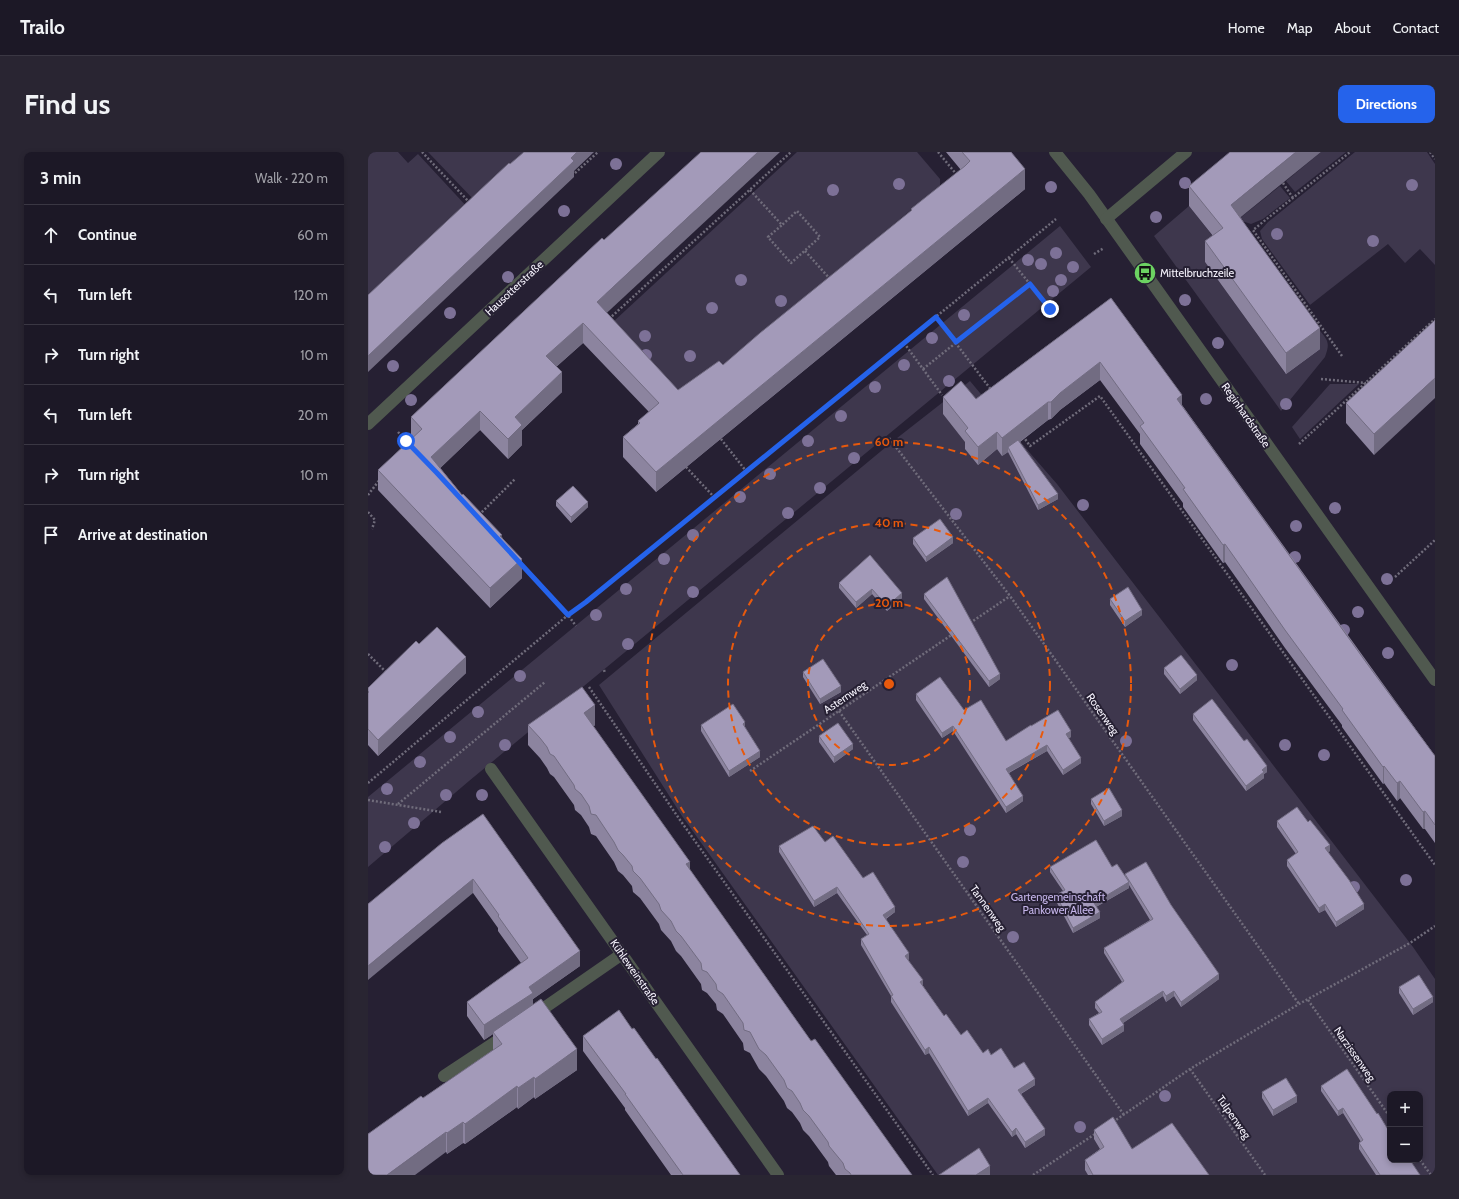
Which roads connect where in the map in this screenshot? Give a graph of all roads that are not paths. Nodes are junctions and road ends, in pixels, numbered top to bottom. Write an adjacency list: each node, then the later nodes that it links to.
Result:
1 (659, 152): 5 (street, Hausotterstraße)
2 (1055, 152): 4 (street, Reginhardstraße)
3 (1186, 152): 4 (street)
4 (1106, 219): 6 (street, Reginhardstraße)
5 (368, 424)
6 (1435, 680)
7 (491, 769): 8 (street, Kühleweinstraße)
8 (622, 954): 9 (street); 12 (street, Kühleweinstraße)
9 (527, 1020)
10 (514, 1029): 11 (street)
11 (444, 1076)
12 (778, 1175)

